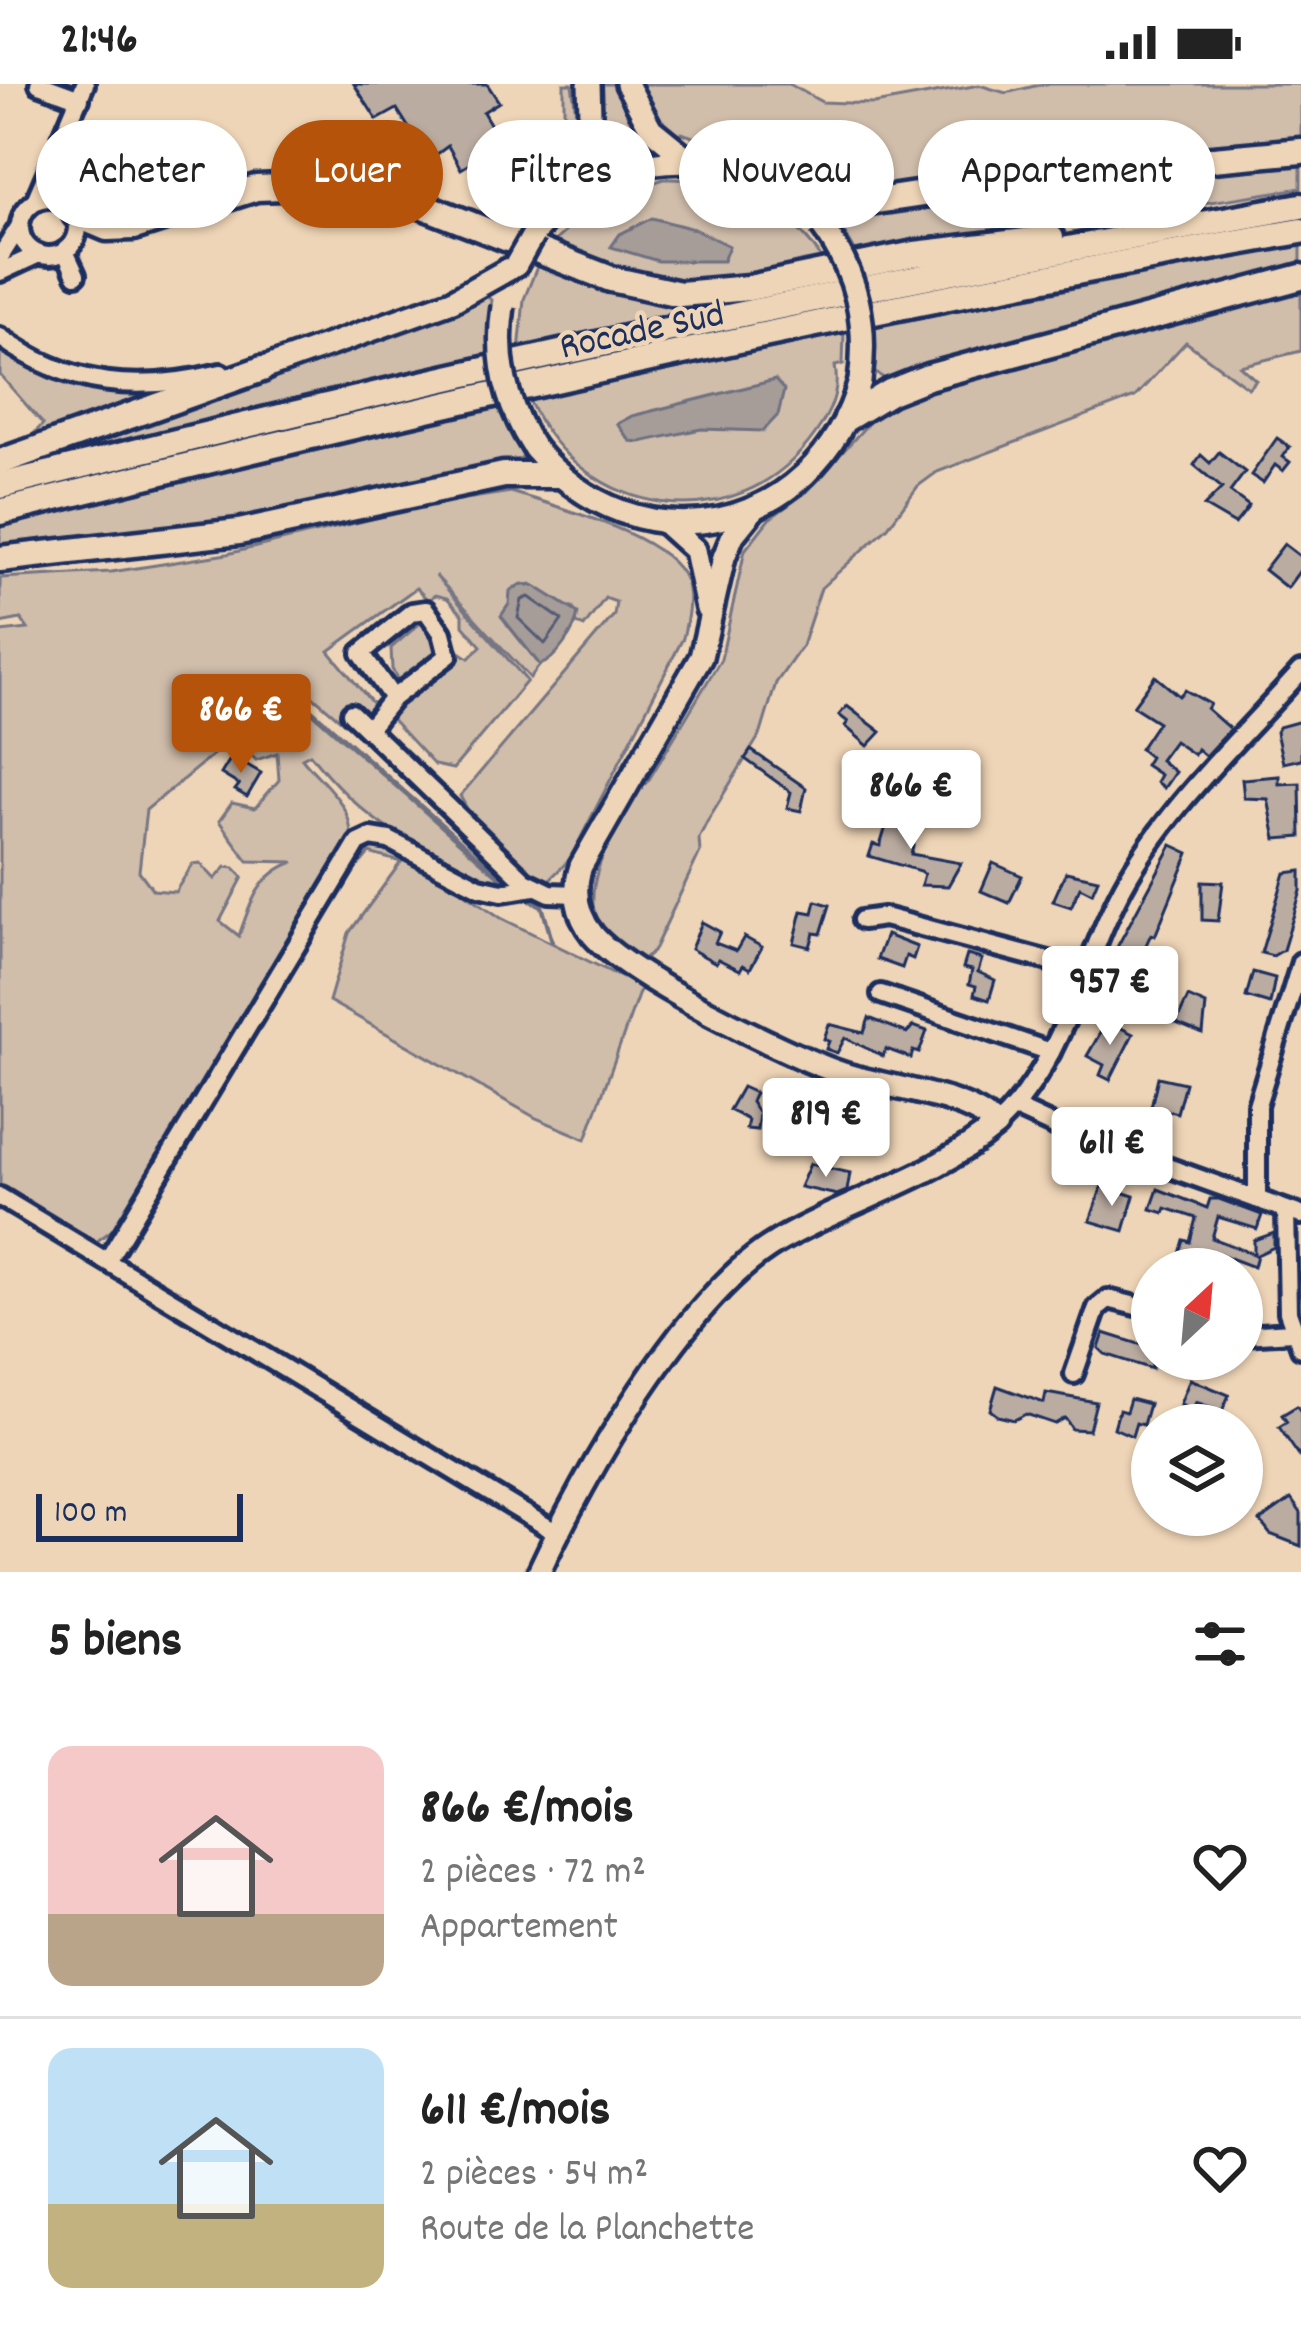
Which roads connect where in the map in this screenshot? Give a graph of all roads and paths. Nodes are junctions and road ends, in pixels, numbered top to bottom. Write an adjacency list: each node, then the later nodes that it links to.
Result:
1 (39, 84): 4 (street)
2 (590, 84): 6 (main road)
3 (627, 84): 8 (main road)
4 (82, 91): 5 (street)
5 (71, 120)
6 (591, 120)
7 (1301, 151): 10 (highway)
8 (679, 152)
9 (247, 191): 18 (highway)
10 (894, 198)
11 (35, 201): 13 (street)
12 (1301, 206): 18 (highway, Rocade Sud)
13 (20, 226): 20 (street); 21 (street)
14 (77, 228): 19 (street)
15 (540, 228): 22 (main road, bridge)
16 (823, 228): 28 (main road, bridge)
17 (1301, 231): 33 (highway, Rocade Sud)
18 (1112, 240): 31 (highway, Rocade Sud)
19 (65, 251): 20 (street); 24 (street)
20 (39, 254): 23 (street)
21 (0, 257)
22 (516, 265): 27 (main road); 30 (main road, bridge)
23 (0, 272)
24 (76, 275)
25 (1301, 277): 28 (highway)
26 (0, 337): 27 (street)
27 (262, 369): 29 (highway)
28 (847, 418): 32 (main road)
29 (0, 462)
30 (557, 475): 34 (main road); 35 (highway)
31 (0, 486)
32 (754, 509): 34 (main road); 36 (main road)
33 (0, 512)
34 (664, 523): 36 (main road)
35 (0, 559)
36 (709, 632): 42 (main road)
37 (1301, 671): 45 (street)
38 (393, 698): 38 (street); 40 (street)
39 (351, 713): 40 (street)
40 (368, 729): 41 (street)
41 (534, 887): 42 (street); 53 (street)
42 (576, 894): 49 (main road)
43 (862, 920): 45 (street)
44 (1301, 962): 51 (street)
45 (1086, 971): 47 (street)
46 (881, 994): 47 (street)
47 (1051, 1052): 48 (street)
48 (1015, 1108): 49 (street); 51 (street)
49 (995, 1126): 58 (main road)
50 (0, 1196): 53 (street)
51 (1258, 1199): 52 (street)
52 (1296, 1208): 56 (street)
53 (107, 1261): 58 (street)
54 (1131, 1305): 57 (street)
55 (1263, 1337): 56 (street)
56 (1297, 1340)
57 (1074, 1374)
58 (557, 1533): 59 (main road)
59 (539, 1572)

